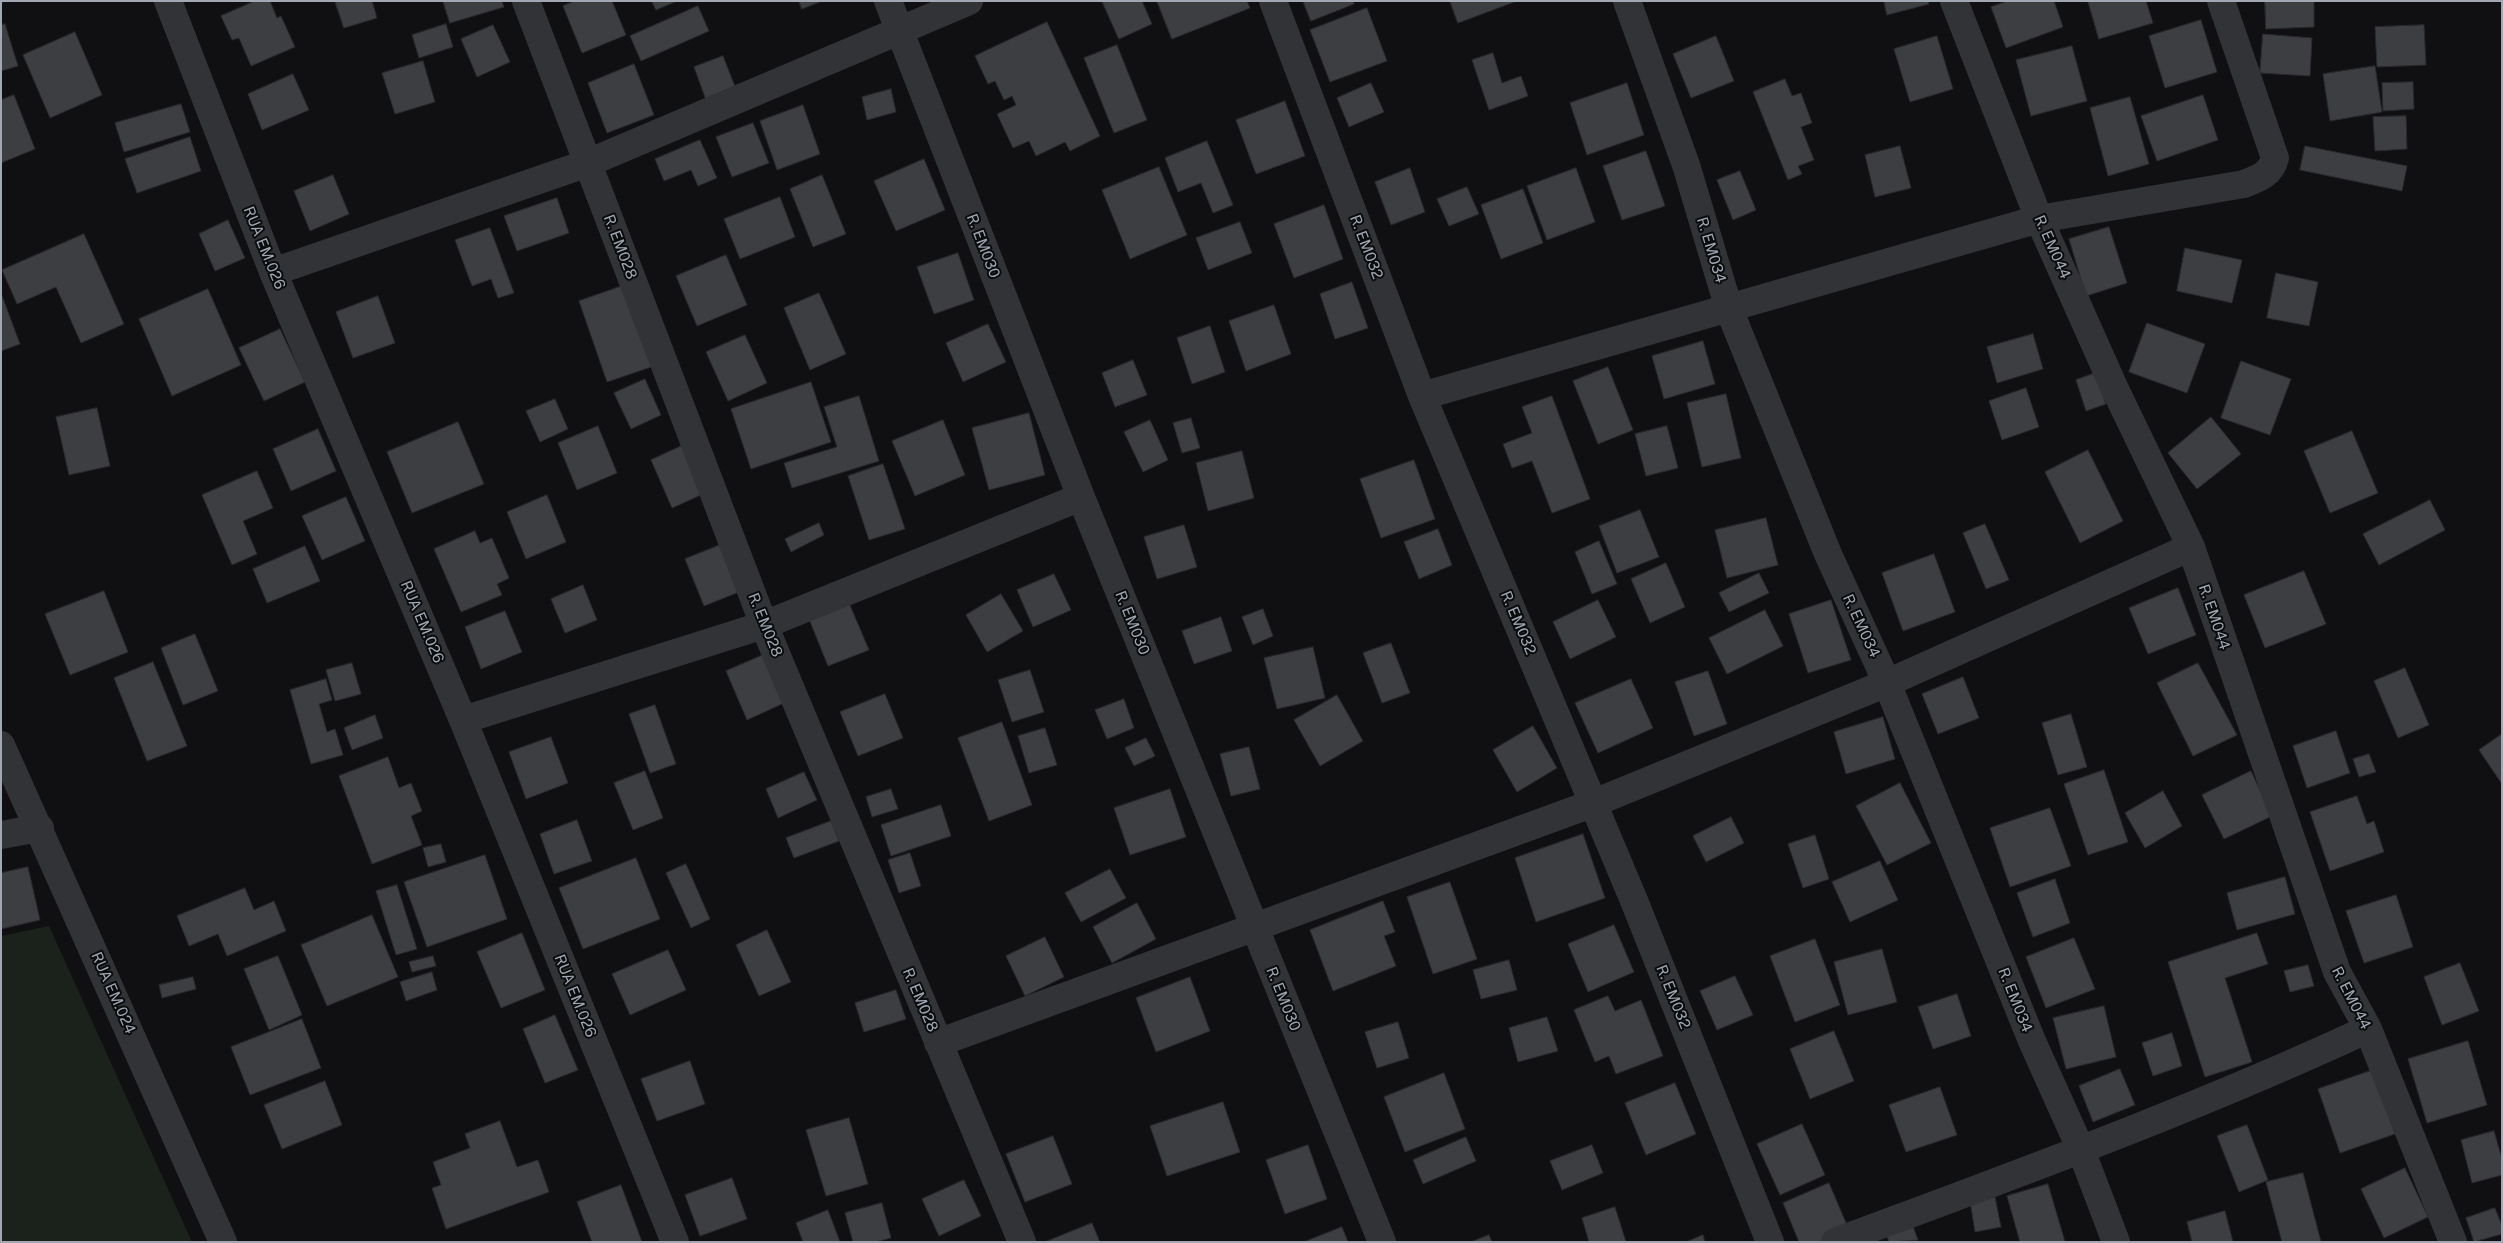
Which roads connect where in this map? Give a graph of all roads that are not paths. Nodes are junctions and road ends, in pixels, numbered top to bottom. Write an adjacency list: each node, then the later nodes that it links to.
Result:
1 (168, 1): 12 (street, RUA EM.026)
2 (526, 1): 10 (street, R. EM028)
3 (888, 1): 9 (street, R. EM030)
4 (969, 1): 9 (street)
5 (1272, 1): 14 (street, R. EM032)
6 (1627, 1): 13 (street, R. EM034)
7 (1954, 1): 11 (street, R. EM044)
8 (2221, 1): 11 (street)
9 (900, 32): 10 (street); 15 (street, R. EM030)
10 (588, 163): 12 (street); 17 (street, R. EM028)
11 (2039, 219): 13 (street); 16 (street, R. EM044)
12 (273, 272): 19 (street, RUA EM.026)
13 (1729, 309): 14 (street); 18 (street, R. EM034)
14 (1422, 396): 21 (street, R. EM032)
15 (1081, 497): 17 (street); 24 (street, R. EM030)
16 (2190, 547): 18 (street); 25 (street, R. EM044)
17 (764, 625): 19 (street); 26 (street, R. EM028)
18 (1887, 683): 21 (street); 27 (street, R. EM034)
19 (464, 720): 29 (street, RUA EM.026)
20 (4, 760): 22 (street, RUA EM.024)
21 (1594, 803): 24 (street); 32 (street, R. EM032)
22 (40, 828): 23 (street); 28 (street, RUA EM.024)
23 (1, 836)
24 (1253, 927): 26 (street); 31 (street, R. EM030)
25 (2368, 1029): 27 (street); 35 (street, R. EM044)
26 (938, 1043): 30 (street, R. EM028)
27 (2081, 1150): 33 (street); 34 (street, R. EM034)
28 (223, 1242)
29 (675, 1242)
30 (1022, 1242)
31 (1382, 1242)
32 (1770, 1242)
33 (1834, 1242)
34 (2116, 1242)
35 (2453, 1242)

